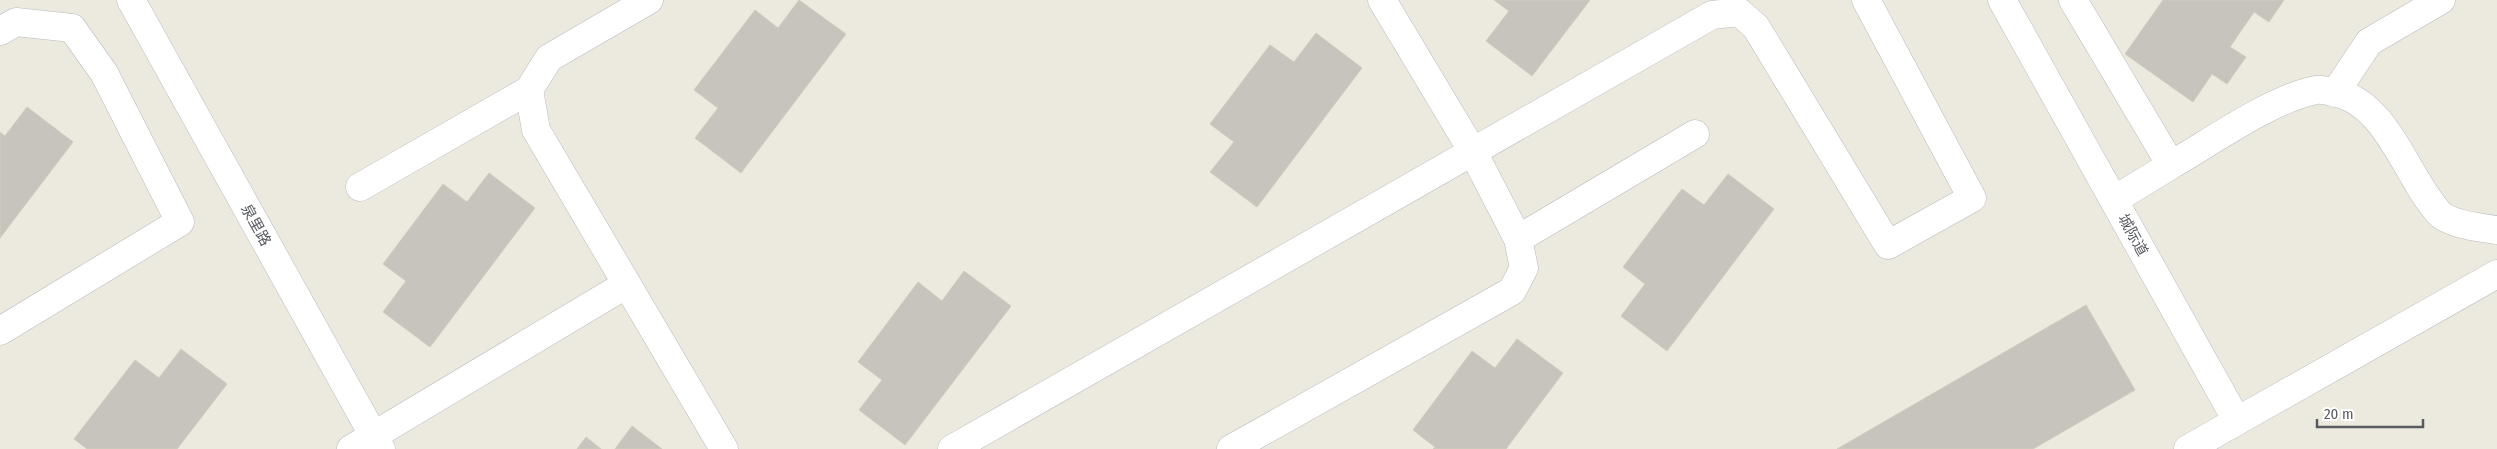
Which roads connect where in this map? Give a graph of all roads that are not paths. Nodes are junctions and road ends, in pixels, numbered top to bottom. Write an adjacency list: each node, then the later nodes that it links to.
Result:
1 (131, 0): 22 (street, 泉里路)
2 (649, 0): 9 (street)
3 (1382, 0): 12 (street)
4 (1866, 0): 12 (street)
5 (2002, 0): 15 (street, 城际道)
6 (2073, 0): 13 (street)
7 (2441, 0): 10 (street)
8 (0, 31): 20 (street)
9 (529, 90): 14 (street); 19 (street)
10 (2335, 93): 13 (street); 16 (street)
11 (1695, 134): 17 (street)
12 (1473, 152): 17 (street); 24 (street)
13 (2171, 165): 15 (street)
14 (360, 187)
15 (2114, 200): 21 (street, 城际道)
16 (2497, 230)
17 (1518, 239): 25 (street)
18 (2497, 274): 21 (street)
19 (627, 284): 22 (street); 23 (street)
20 (0, 331)
21 (2237, 421): 26 (street)
22 (368, 444)
23 (724, 449)
24 (952, 449)
25 (1231, 449)
26 (2188, 449)

